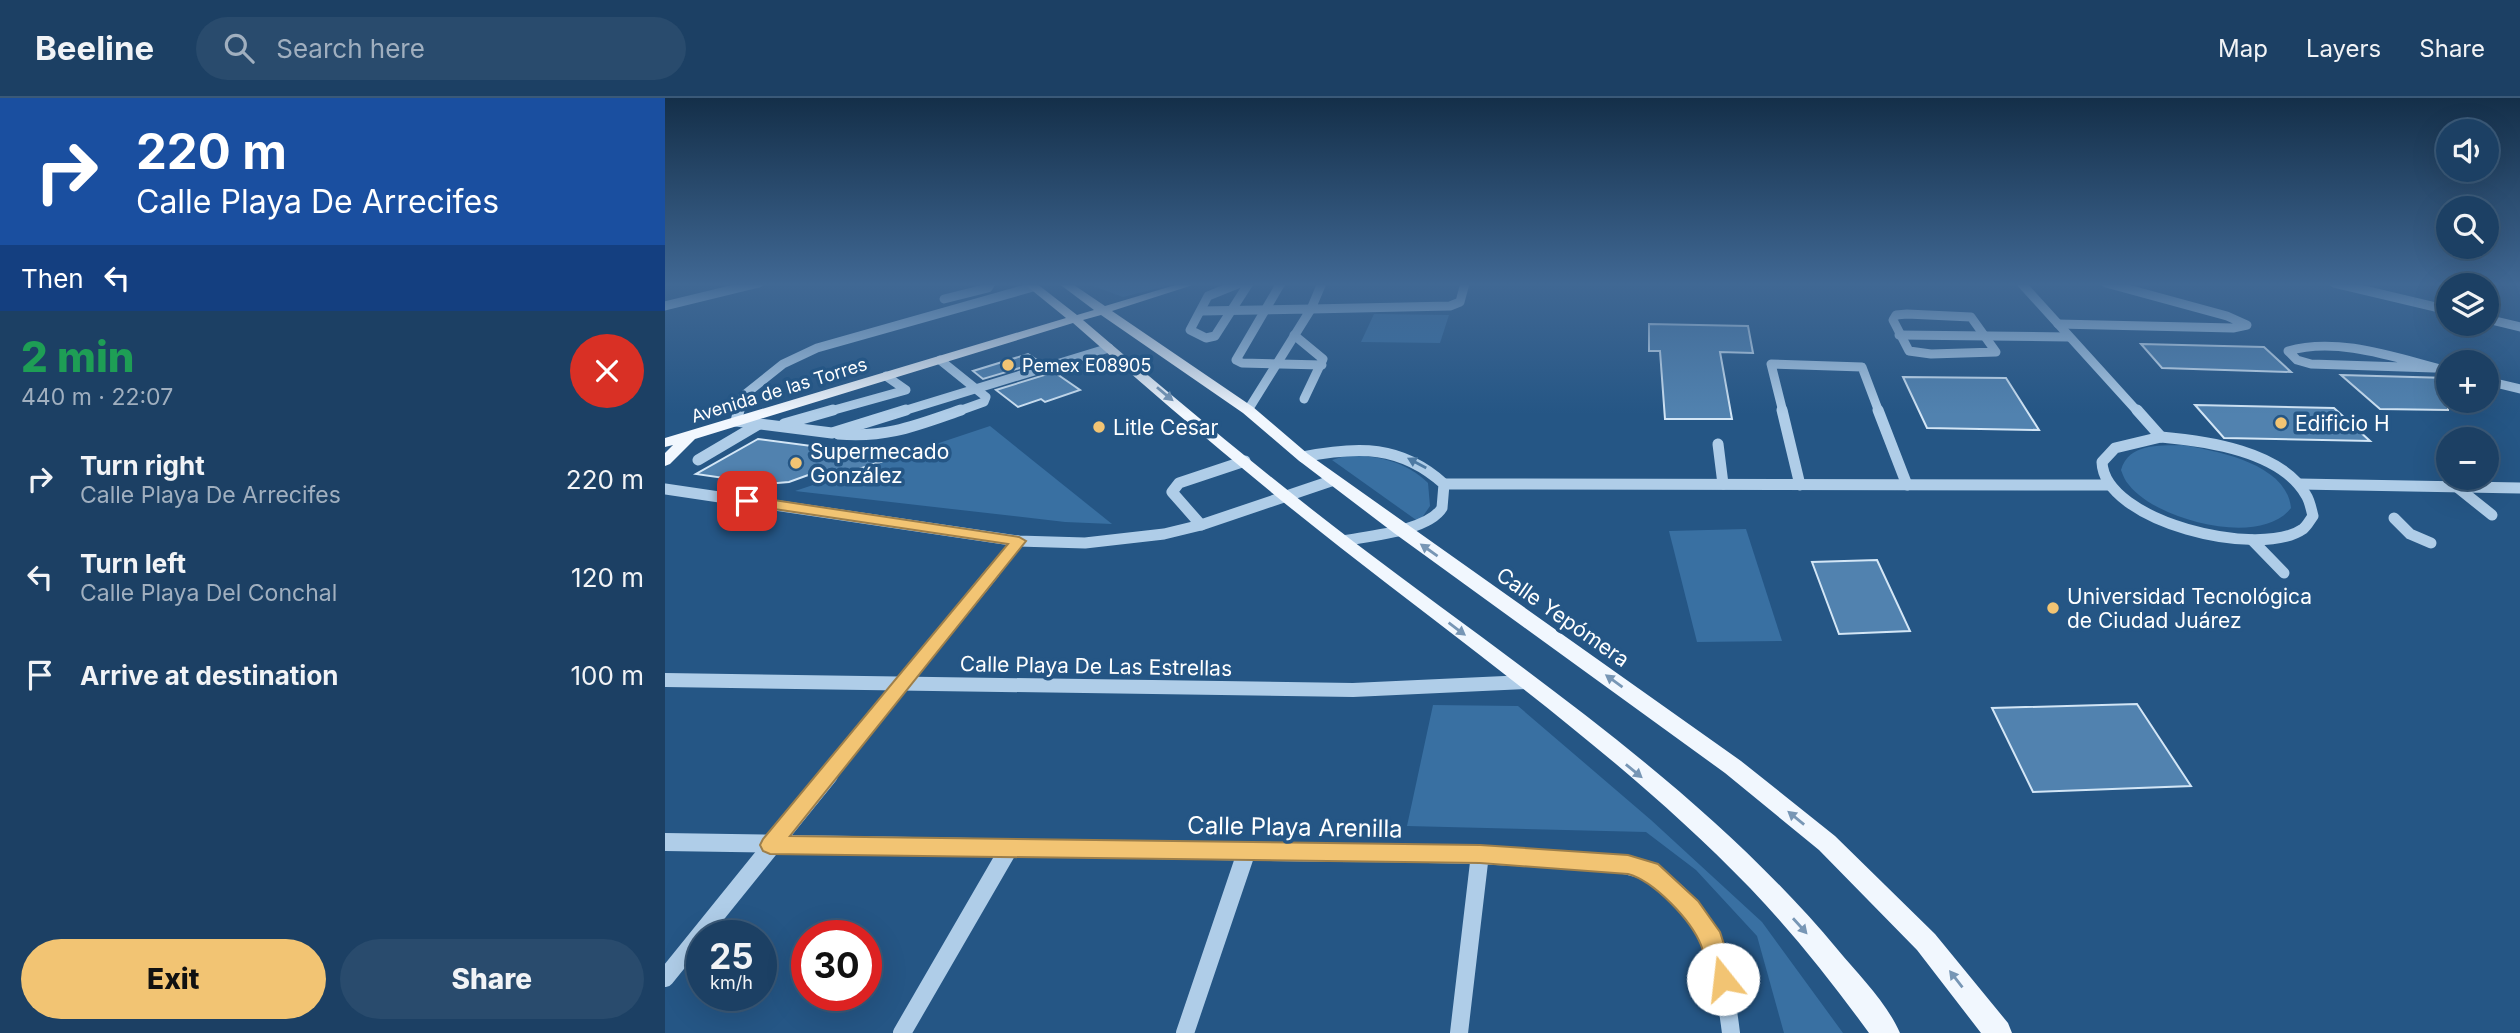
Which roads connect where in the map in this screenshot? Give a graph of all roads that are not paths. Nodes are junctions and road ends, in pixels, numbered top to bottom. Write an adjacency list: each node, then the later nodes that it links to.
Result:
1 (889, 327): 33 (street)
2 (1050, 327): 19 (main road, Avenida de las Torres)
3 (1084, 327): 18 (main road)
4 (1129, 327): 32 (main road, Calle Yepómera)
5 (1192, 327): 6 (street)
6 (1221, 327)
7 (1257, 327): 20 (street)
8 (1299, 327): 14 (street)
9 (1896, 327): 15 (street)
10 (1980, 327): 16 (street)
11 (2060, 327): 17 (street)
12 (2173, 327): 13 (street)
13 (2239, 327)
14 (1294, 335): 20 (street); 21 (street)
15 (1899, 335): 16 (street); 16 (street)
16 (1987, 336): 17 (street)
17 (2069, 337): 38 (street)
18 (1109, 348): 26 (street); 44 (main road, one-way to 44)
19 (940, 360): 23 (main road, Avenida de las Torres); 26 (street)
20 (1276, 365): 21 (street); 32 (street)
21 (1322, 365): 29 (street)
22 (2434, 368): 22 (street)
23 (885, 376): 28 (street); 33 (main road, Avenida de las Torres)
24 (2499, 384): 27 (street)
25 (2499, 387): 30 (street)
26 (977, 388): 31 (street); 36 (street)
27 (2520, 389)
28 (906, 390): 31 (street); 35 (street)
29 (1304, 398)
30 (2520, 400)
31 (926, 404): 36 (street)
32 (1248, 410): 41 (main road, Calle Yepómera)
33 (736, 421): 34 (street); 37 (main road, Avenida de las Torres)
34 (759, 424): 35 (street); 42 (street)
35 (777, 426): 36 (street)
36 (832, 433)
37 (693, 434): 39 (main road, Avenida de las Torres); 43 (main road)
38 (2161, 437): 48 (street); 51 (street)
39 (665, 443)
40 (1718, 444): 47 (street)
41 (1303, 457): 45 (main road, Calle Yepómera); 46 (street, one-way to 41)
42 (698, 460)
43 (665, 461)
44 (1245, 461): 57 (main road); 60 (street)
45 (1334, 480): 57 (street); 61 (main road, Calle Yepómera)
46 (1444, 484): 47 (street); 61 (street)
47 (1723, 484): 49 (street)
48 (2299, 484): 52 (street); 62 (street)
49 (1800, 485): 50 (street); 50 (street)
50 (1907, 485): 51 (street)
51 (2109, 485): 62 (street)
52 (2436, 487)
53 (2499, 488): 54 (street)
54 (2520, 488)
55 (665, 489): 63 (street)
56 (2461, 490): 58 (street)
57 (1286, 495): 60 (street); 64 (main road)
58 (2492, 515)
59 (2394, 518): 65 (street)
60 (1201, 525): 63 (street)
61 (1400, 529): 64 (street); 81 (main road, Calle Yepómera, one-way to 61)
62 (2252, 540): 66 (street)
63 (1019, 541): 69 (street)
64 (1343, 541): 68 (main road, one-way to 68)
65 (2431, 543)
66 (2284, 573)
67 (665, 680): 69 (street, Calle Playa De Las Estrellas)
68 (1527, 682): 69 (street, Calle Playa De Las Estrellas); 80 (main road, one-way to 80)
69 (903, 684): 71 (street)
70 (665, 842): 71 (street, Calle Playa Arenilla)
71 (770, 845): 72 (street, Calle Playa Arenilla); 75 (street)
72 (1008, 850): 73 (street, Calle Playa Arenilla); 76 (street)
73 (1247, 850): 74 (street, Calle Playa Arenilla); 77 (street)
74 (1480, 854): 78 (street); 79 (street, Calle Playa Arenilla)
75 (665, 978)
76 (902, 1033)
77 (1185, 1033)
78 (1459, 1033)
79 (1731, 1033)
80 (1886, 1033)
81 (1998, 1033)

